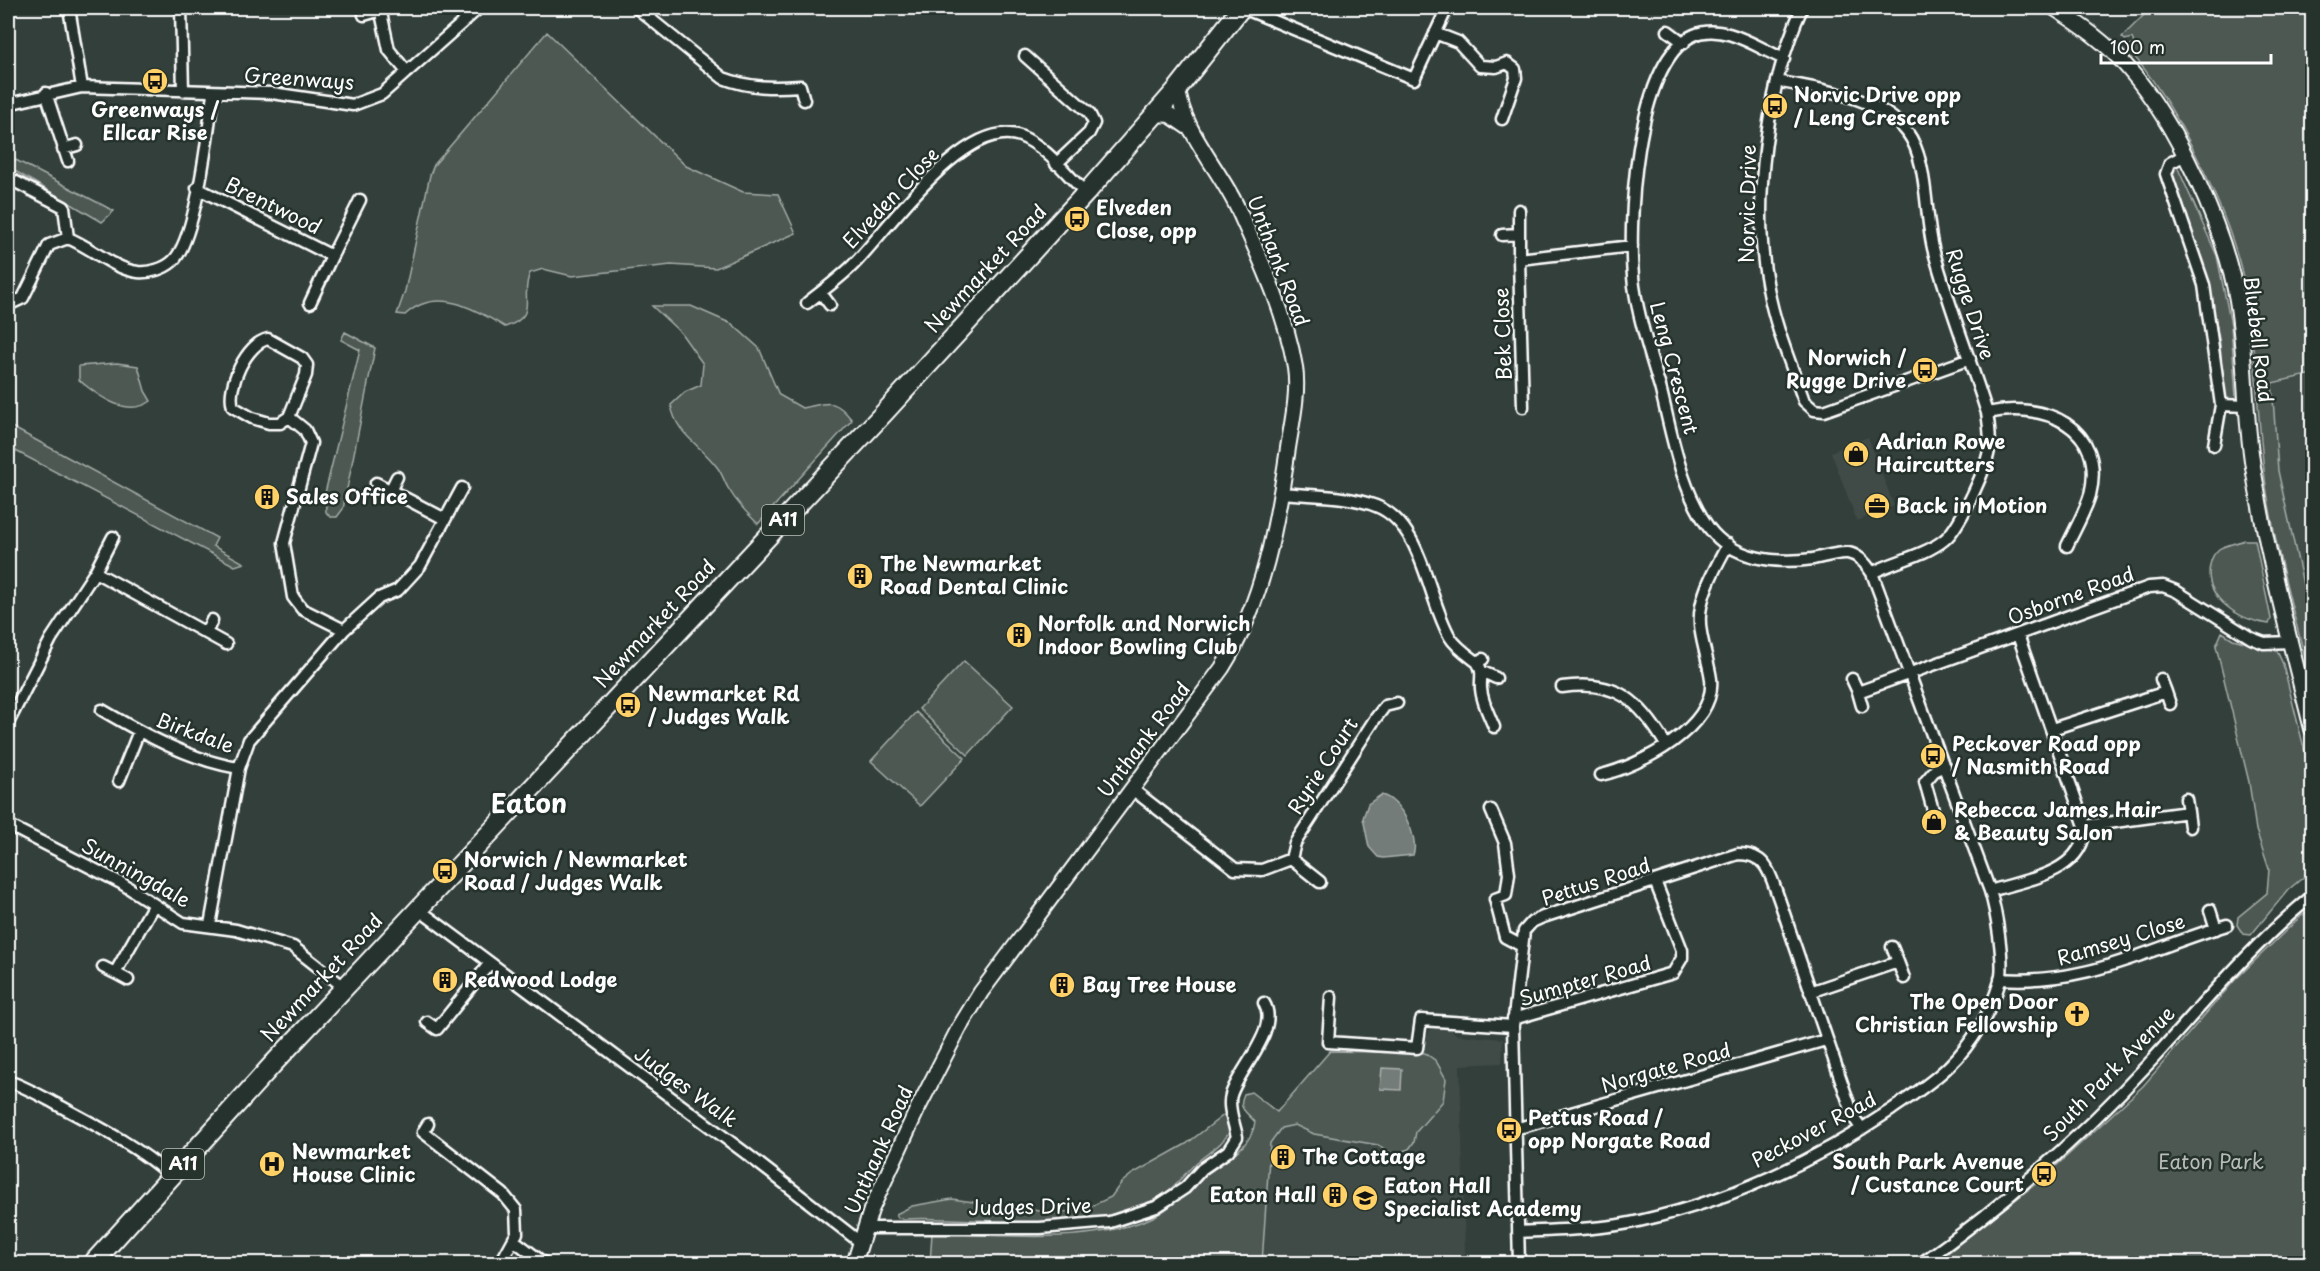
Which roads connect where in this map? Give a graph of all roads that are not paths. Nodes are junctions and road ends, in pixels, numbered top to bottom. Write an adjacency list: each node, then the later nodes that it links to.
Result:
1 (69, 8): 18 (street)
2 (181, 8): 20 (street)
3 (479, 8): 16 (street, Greenways)
4 (637, 8): 23 (street)
5 (1242, 8): 12 (street); 19 (highway, Newmarket Road / A11)
6 (1447, 8): 12 (street)
7 (1803, 8): 15 (street, Norvic Drive)
8 (2054, 8): 30 (street, Bluebell Road)
9 (380, 9): 10 (street); 16 (street)
10 (364, 15)
11 (1668, 31): 13 (street)
12 (1435, 33): 26 (street)
13 (1684, 43): 15 (street); 41 (street, Leng Crescent)
14 (1024, 56): 32 (street)
15 (1784, 59): 17 (street, Norvic Drive)
16 (407, 72): 22 (street, Greenways)
17 (1777, 81): 49 (street, Rugge Drive); 49 (street, Norvic Drive)
18 (82, 87): 20 (street, Greenways); 21 (street, Greenways)
19 (1178, 88): 25 (highway, Newmarket Road / A11); 27 (street, Unthank Road)
20 (183, 91): 22 (street, Greenways)
21 (46, 93): 24 (street, Greenways); 29 (street)
22 (213, 93): 34 (street, Brentwood)
23 (804, 100)
24 (8, 104)
25 (1156, 114): 27 (street, Unthank Road); 35 (highway, Newmarket Road / A11)
26 (1502, 119)
27 (1195, 134): 60 (street, Unthank Road)
28 (77, 145): 29 (street)
29 (63, 149): 31 (street)
30 (2183, 156): 50 (street); 51 (street, Bluebell Road)
31 (68, 161)
32 (1056, 164): 35 (street, Elveden Close); 44 (street, Elveden Close)
33 (8, 180): 40 (street)
34 (197, 188): 40 (street, Brentwood); 42 (street, Brentwood)
35 (1086, 193): 109 (highway, Newmarket Road / A11)
36 (360, 200): 42 (street, Brentwood)
37 (1519, 210): 38 (street, Bek Close)
38 (1519, 234): 39 (street); 43 (street, Bek Close)
39 (1502, 235)
40 (68, 238): 47 (street)
41 (1632, 246): 43 (street, Bek Close); 63 (street, Leng Crescent)
42 (332, 255): 45 (street, Brentwood)
43 (1519, 259): 52 (street, Bek Close)
44 (821, 293): 46 (street, Elveden Close); 48 (street)
45 (310, 303)
46 (807, 303)
47 (8, 305)
48 (831, 305)
49 (1970, 359): 53 (street, Rugge Drive)
50 (2221, 405): 51 (street); 55 (street)
51 (2247, 406): 71 (street, Bluebell Road)
52 (1523, 407)
53 (1987, 413): 64 (street); 66 (street, Rugge Drive)
54 (290, 417): 54 (street); 68 (street)
55 (2214, 444)
56 (397, 477): 59 (street)
57 (376, 483): 59 (street)
58 (462, 488): 61 (street)
59 (390, 490): 61 (street)
60 (1281, 493): 73 (street); 95 (street, Unthank Road)
61 (445, 519): 68 (street)
62 (113, 537): 65 (street)
63 (1728, 544): 66 (street, Leng Crescent); 90 (street)
64 (2067, 546)
65 (95, 572): 69 (street); 85 (street)
66 (1872, 573): 74 (street, Leng Crescent)
67 (212, 620): 69 (street)
68 (344, 630): 92 (street)
69 (206, 633): 72 (street)
70 (2018, 635): 71 (street, Osborne Road); 74 (street, Osborne Road); 87 (street)
71 (2291, 642): 88 (street, Bluebell Road)
72 (226, 645)
73 (1483, 672): 75 (street); 86 (street)
74 (1911, 673): 79 (street, Osborne Road); 91 (street, Peckover Road)
75 (1496, 678)
76 (1852, 679): 79 (street)
77 (2161, 679): 80 (street)
78 (1562, 687): 90 (street)
79 (1858, 692): 83 (street)
80 (2166, 692): 82 (street); 87 (street)
81 (1397, 703): 103 (street, Ryrie Court)
82 (2170, 704)
83 (1862, 706)
84 (102, 710): 89 (street, Birkdale)
85 (8, 723)
86 (1494, 727)
87 (2052, 729): 101 (street)
88 (2313, 729)
89 (139, 731): 92 (street, Birkdale); 94 (street, Birkdale)
90 (1666, 745): 93 (street)
91 (1945, 766): 97 (street); 106 (street, Peckover Road)
92 (239, 768): 111 (street)
93 (1601, 775)
94 (119, 781)
95 (1132, 789): 103 (street); 136 (street, Unthank Road)
96 (2186, 799): 98 (street)
97 (1933, 810)
98 (2188, 812): 101 (street); 102 (street)
99 (1490, 818): 114 (street)
100 (8, 825): 108 (street, Sunningdale)
101 (2085, 826): 106 (street)
102 (2190, 826)
103 (1291, 860): 105 (street)
104 (1656, 881): 114 (street, Pettus Road); 124 (street, Pettus Road); 128 (street, Sumpter Road)
105 (1320, 882)
106 (1990, 891): 121 (street, Peckover Road)
107 (2313, 896): 143 (street, South Park Avenue)
108 (153, 906): 111 (street, Sunningdale); 119 (street)
109 (418, 909): 117 (street, Judges Walk); 123 (highway, Newmarket Road / A11)
110 (2210, 910): 113 (street, Ramsey Close)
111 (210, 925): 123 (street, Sunningdale)
112 (2228, 925): 113 (street, Ramsey Close)
113 (2216, 928): 121 (street, Ramsey Close)
114 (1522, 946): 128 (street, Pettus Road)
115 (1892, 947): 116 (street)
116 (1898, 962): 120 (street); 124 (street)
117 (490, 963): 127 (street); 136 (street, Judges Walk)
118 (103, 967): 119 (street)
119 (115, 973): 122 (street)
120 (1904, 978)
121 (2000, 979): 132 (street, Peckover Road)
122 (128, 980)
123 (345, 988): 134 (highway, Newmarket Road / A11)
124 (1810, 992): 129 (street, Pettus Road)
125 (1331, 997): 128 (street)
126 (1264, 1003): 136 (street, Judges Drive)
127 (427, 1022)
128 (1513, 1023): 131 (street, Pettus Road)
129 (1826, 1040): 131 (street, Norgate Road); 132 (street, Pettus Road)
130 (8, 1081): 134 (street)
131 (1515, 1129): 135 (street, Pettus Road)
132 (1862, 1129): 135 (street, Peckover Road)
133 (423, 1132): 137 (street)
134 (172, 1177): 138 (highway, Newmarket Road / A11)
135 (1518, 1232): 142 (street, Pettus Road)
136 (862, 1235): 141 (street, Unthank Road)
137 (515, 1241): 139 (street); 140 (street)
138 (92, 1263)
139 (500, 1263)
140 (545, 1263)
141 (854, 1263)
142 (1519, 1263)
143 (1920, 1263)

